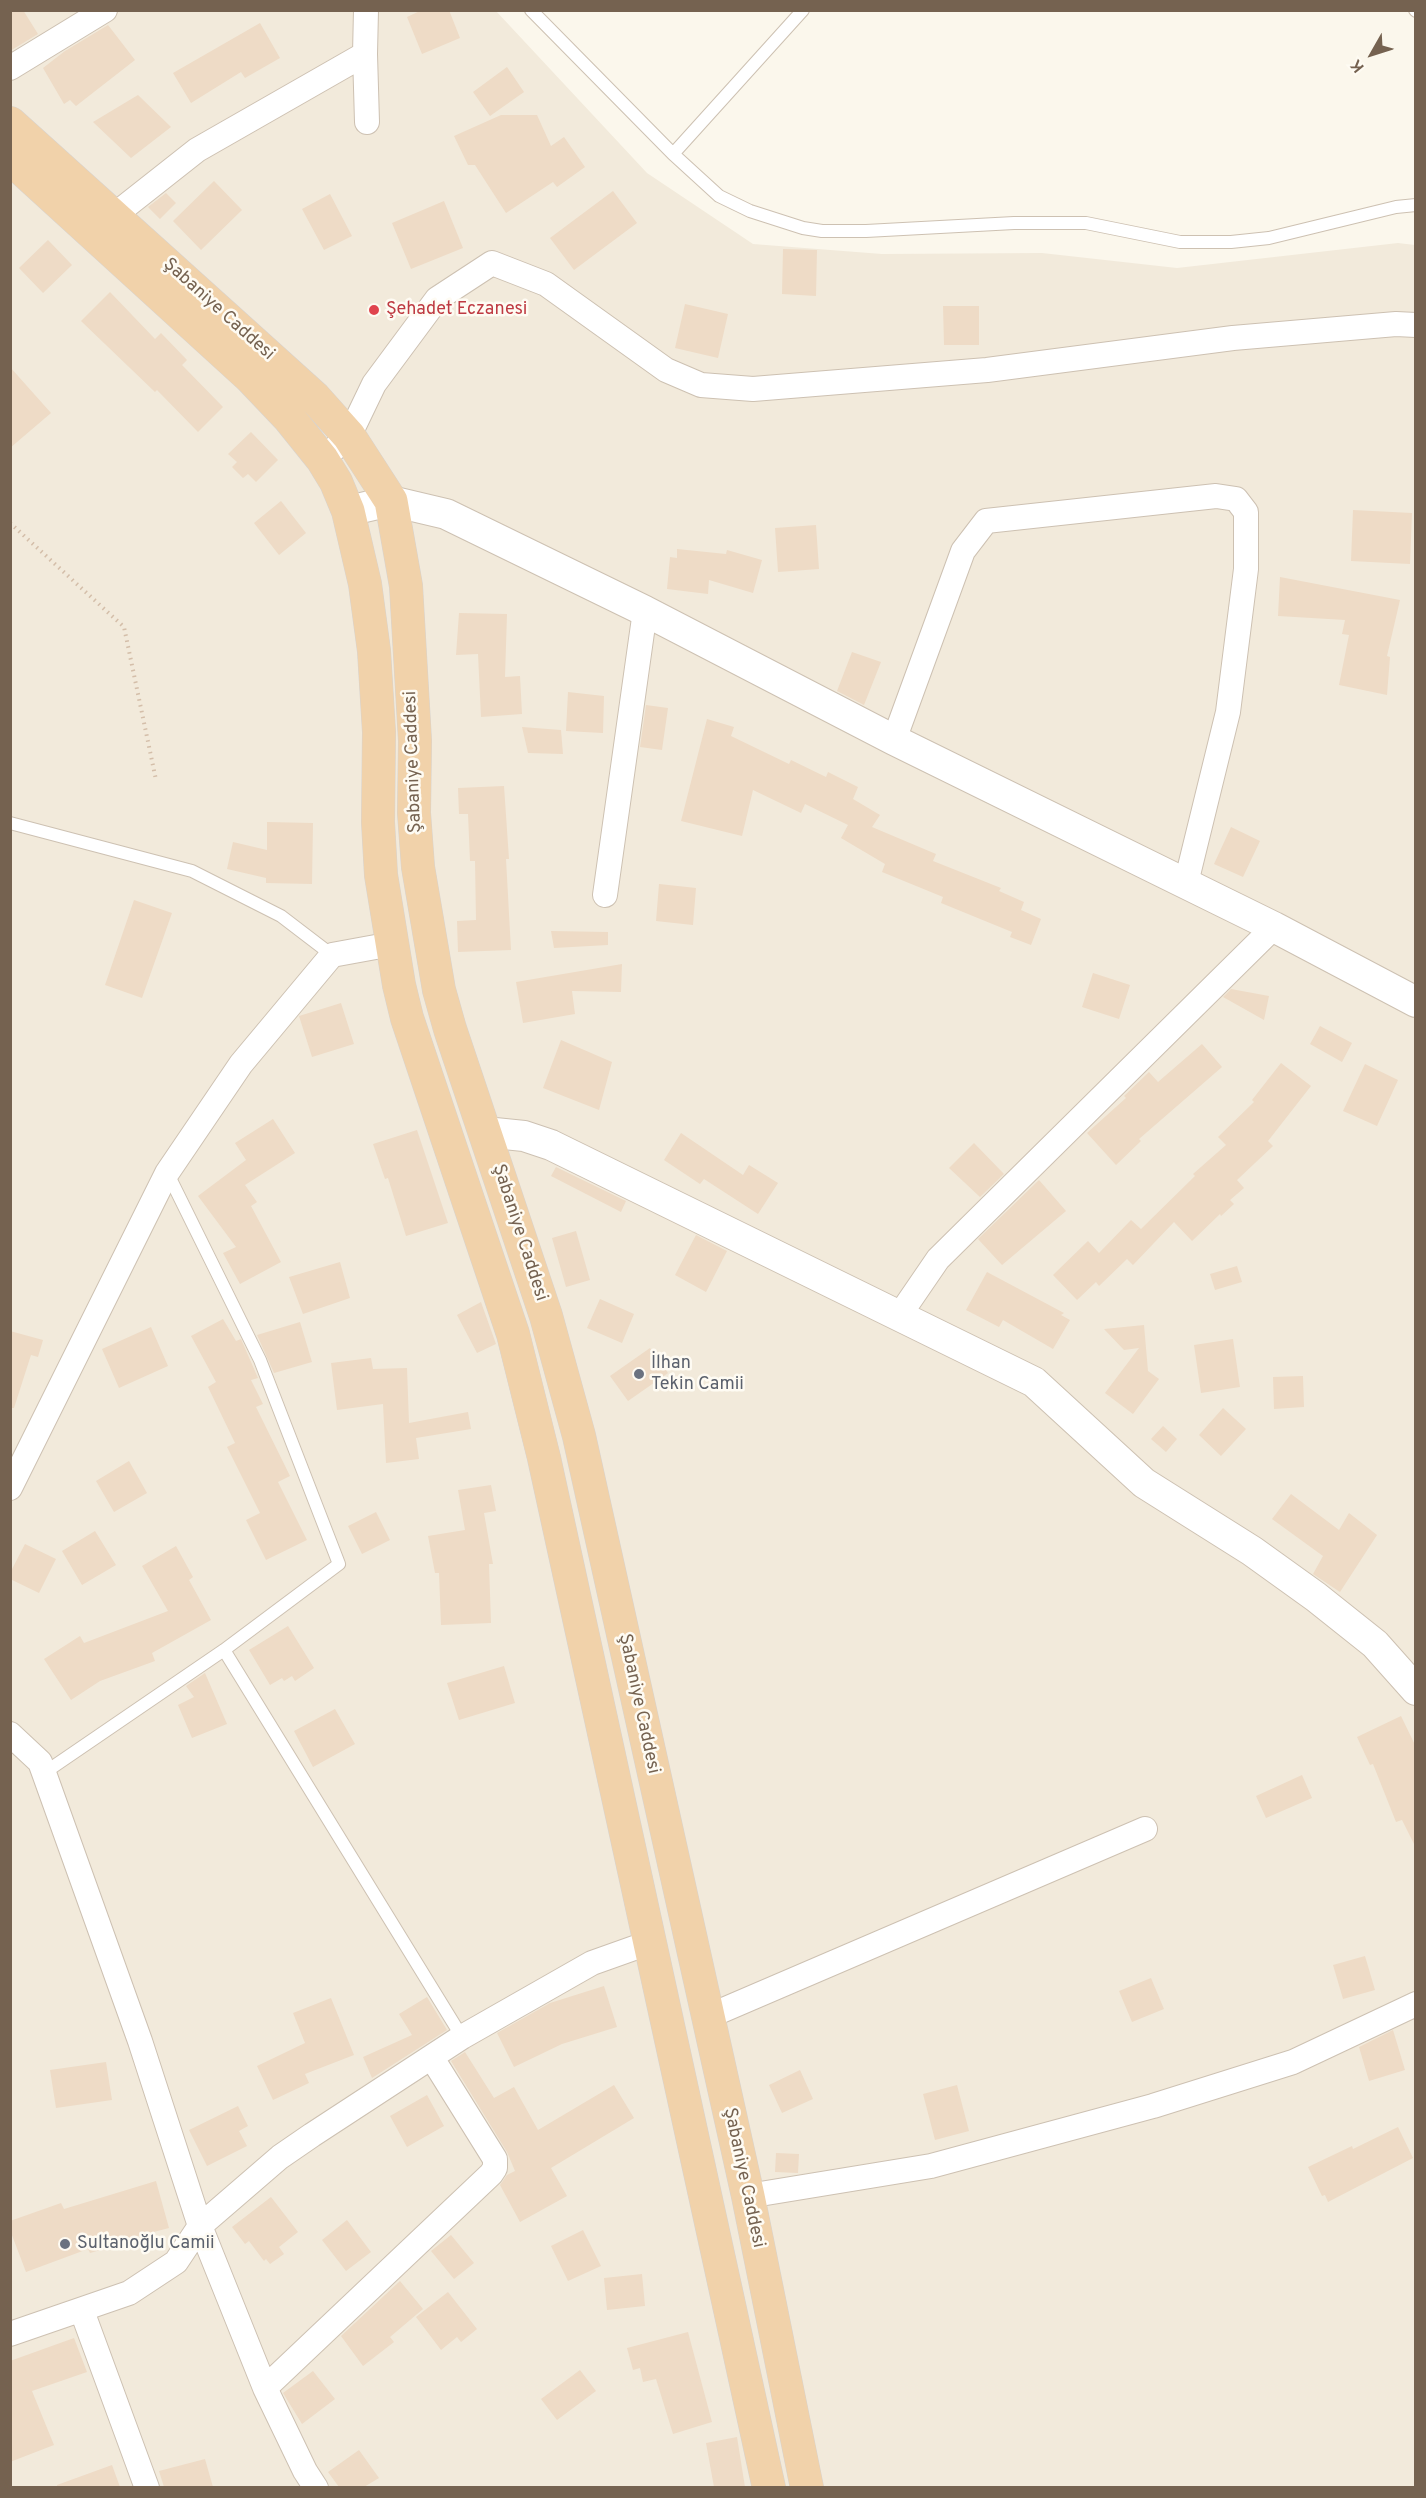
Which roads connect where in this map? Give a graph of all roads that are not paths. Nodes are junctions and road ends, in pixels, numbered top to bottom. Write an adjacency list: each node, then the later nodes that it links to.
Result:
1 (105, 10): 6 (street)
2 (366, 10): 5 (street)
3 (531, 10): 9 (lane)
4 (803, 10): 9 (lane)
5 (364, 54): 7 (street); 12 (street)
6 (10, 68)
7 (367, 122)
8 (10, 123): 12 (highway, Şabaniye Caddesi)
9 (673, 154): 11 (lane)
10 (10, 158): 15 (highway)
11 (1416, 205)
12 (112, 217): 14 (highway, Şabaniye Caddesi)
13 (1416, 325): 14 (street)
14 (349, 436): 15 (street); 16 (highway, Şabaniye Caddesi)
15 (322, 459): 17 (highway)
16 (391, 501): 17 (street); 18 (street); 27 (highway, Şabaniye Caddesi)
17 (348, 511): 24 (highway)
18 (645, 611): 19 (street); 22 (street)
19 (894, 740): 21 (street); 21 (street)
20 (10, 823): 25 (lane)
21 (1186, 883): 23 (street)
22 (604, 896)
23 (1274, 927): 26 (street); 29 (street)
24 (392, 944): 25 (street); 36 (highway)
25 (332, 955): 28 (street)
26 (1414, 999)
27 (485, 1132): 29 (street); 38 (highway, Şabaniye Caddesi)
28 (167, 1173): 30 (street); 31 (lane)
29 (899, 1316): 32 (street)
30 (10, 1488)
31 (224, 1650): 34 (lane); 39 (lane)
32 (1416, 1690)
33 (10, 1734): 34 (street)
34 (44, 1773): 44 (street)
35 (1145, 1830): 38 (street)
36 (651, 1942): 39 (street); 42 (highway)
37 (1416, 2004): 43 (street)
38 (707, 2017): 41 (highway, Şabaniye Caddesi)
39 (462, 2037): 40 (street)
40 (432, 2058): 44 (street); 47 (street)
41 (736, 2143): 42 (highway); 43 (highway, Şabaniye Caddesi)
42 (695, 2152): 50 (highway)
43 (748, 2196): 51 (highway, Şabaniye Caddesi)
44 (200, 2226): 45 (street); 47 (street)
45 (82, 2311): 46 (street); 48 (street)
46 (10, 2334)
47 (265, 2388): 49 (street)
48 (147, 2487)
49 (316, 2487)
50 (769, 2487)
51 (807, 2487)

